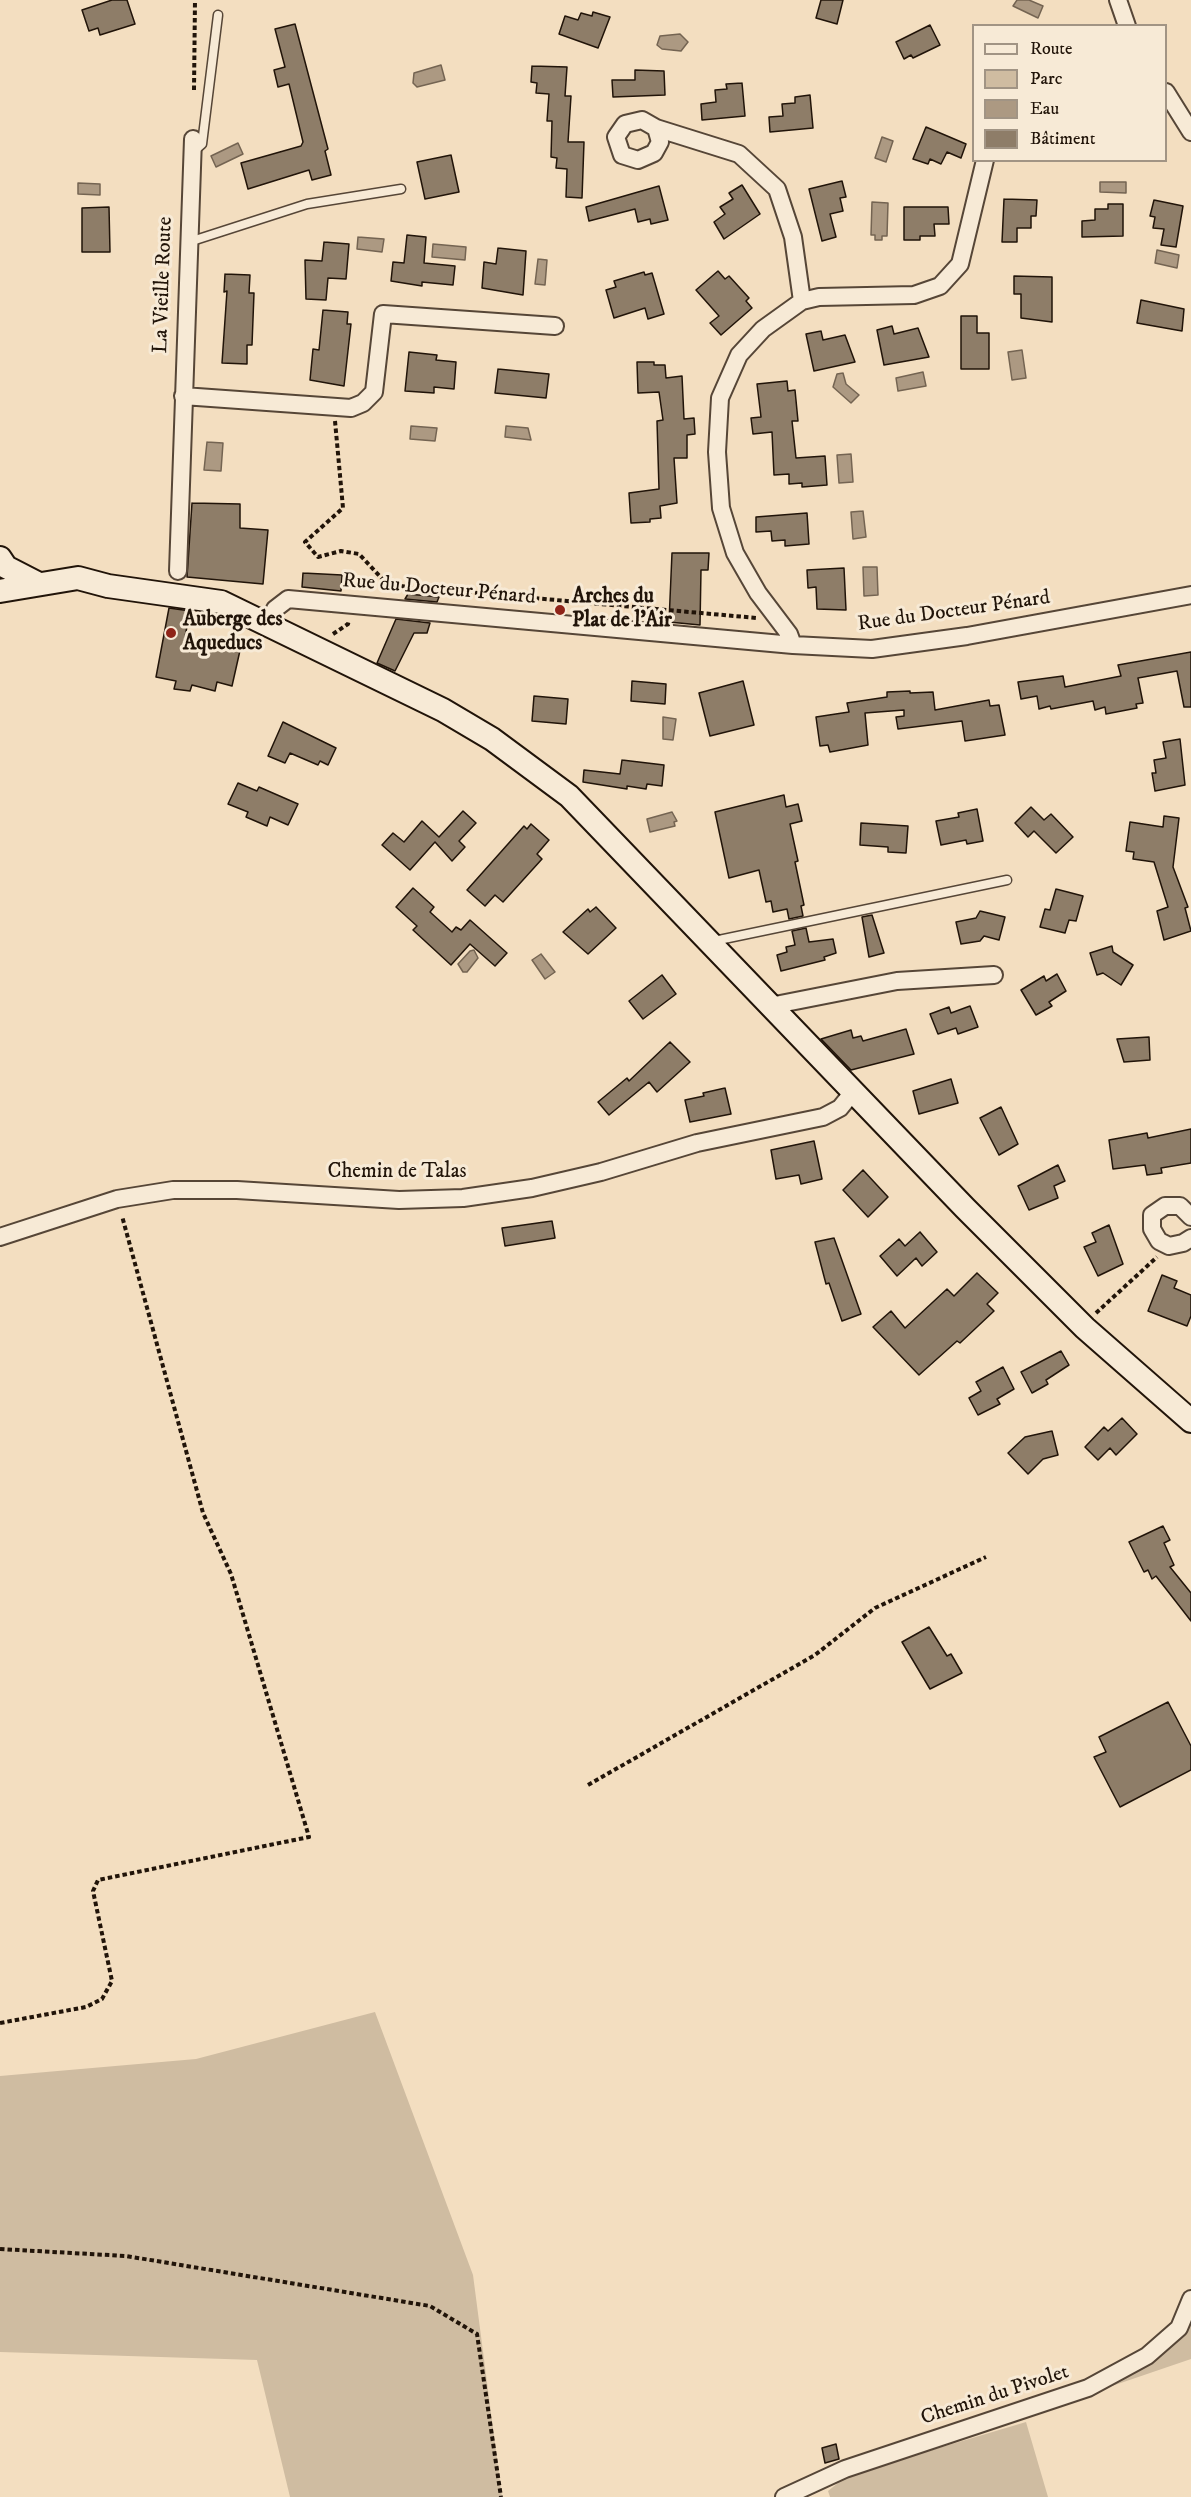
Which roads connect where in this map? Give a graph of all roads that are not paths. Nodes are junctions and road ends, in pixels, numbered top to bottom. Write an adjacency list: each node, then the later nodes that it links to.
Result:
1 (1118, 0): 3 (street)
2 (218, 15): 7 (lane)
3 (1126, 24)
4 (1167, 94): 6 (street)
5 (656, 128): 11 (street)
6 (1191, 132)
7 (192, 146): 10 (street, La Vieille Route)
8 (986, 162): 11 (street)
9 (401, 189): 10 (lane)
10 (188, 242): 13 (street, La Vieille Route)
11 (802, 301): 21 (street)
12 (555, 326): 13 (street)
13 (183, 396): 15 (street, La Vieille Route)
14 (2, 567): 16 (main road)
15 (177, 581): 17 (main road); 20 (main road)
16 (39, 584): 17 (main road); 19 (main road)
17 (108, 586): 19 (main road)
18 (1191, 595): 21 (street, Rue du Docteur Pénard)
19 (5, 599)
20 (267, 625): 21 (street, Rue du Docteur Pénard); 23 (main road)
21 (793, 645)
22 (1007, 880): 23 (lane)
23 (709, 942): 25 (main road)
24 (994, 975): 25 (street)
25 (770, 1006): 26 (main road)
26 (853, 1092): 28 (street, Chemin de Talas); 30 (main road)
27 (1191, 1218): 29 (street)
28 (0, 1237)
29 (1191, 1238)
30 (1191, 1421)
31 (1191, 2299): 32 (street, Chemin du Pivolet)
32 (784, 2497)

